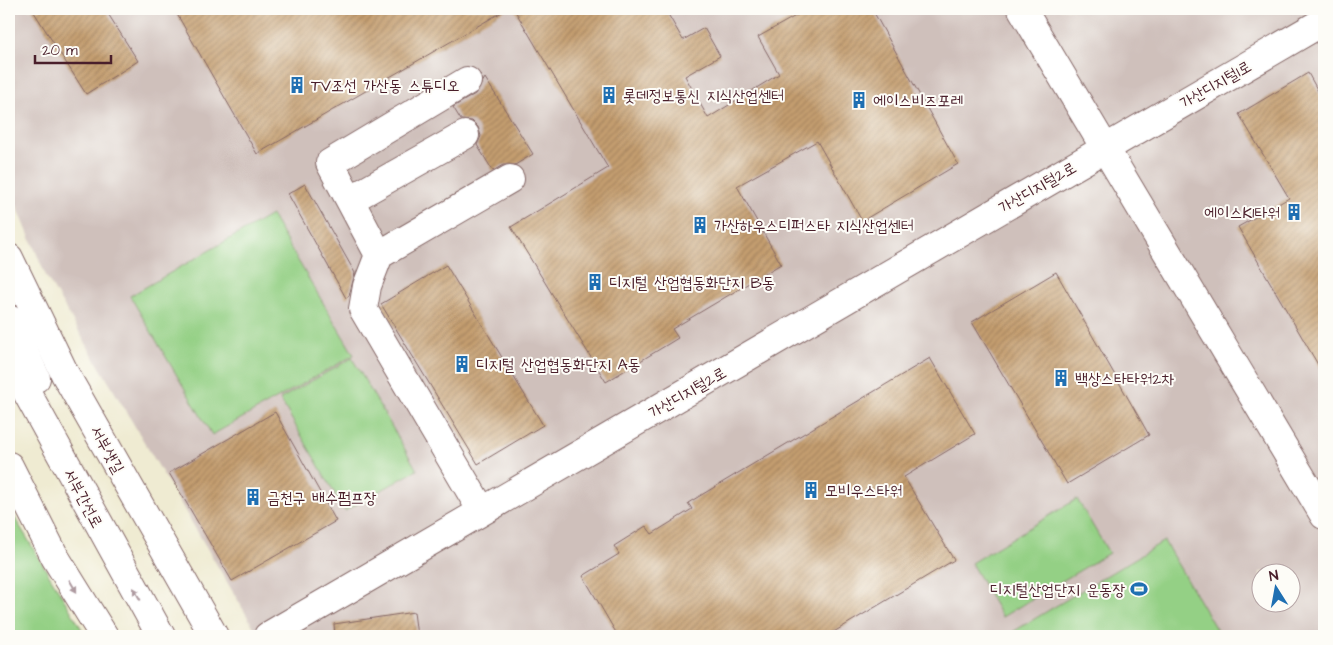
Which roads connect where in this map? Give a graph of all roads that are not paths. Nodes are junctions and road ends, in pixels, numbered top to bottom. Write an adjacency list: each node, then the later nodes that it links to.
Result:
1 (1022, 9): 5 (street)
2 (1324, 21): 5 (street, 가산디지털1로)
3 (467, 81): 7 (street)
4 (465, 135): 7 (street)
5 (1106, 147): 14 (street, 가산디지털2로); 15 (street)
6 (510, 179): 8 (street)
7 (350, 200): 8 (street)
8 (379, 255): 14 (street)
9 (9, 258): 20 (street, 서부샛길)
10 (9, 320): 16 (street)
11 (9, 360): 16 (street, 서부간선로)
12 (9, 466): 17 (street)
13 (9, 484): 17 (street)
14 (482, 511): 21 (street, 가산디지털2로)
15 (1324, 515)
16 (104, 535): 19 (street, 서부간선로, one-way to 16)
17 (55, 557): 18 (street, one-way to 18)
18 (104, 636)
19 (161, 636)
20 (214, 636)
21 (268, 636)

